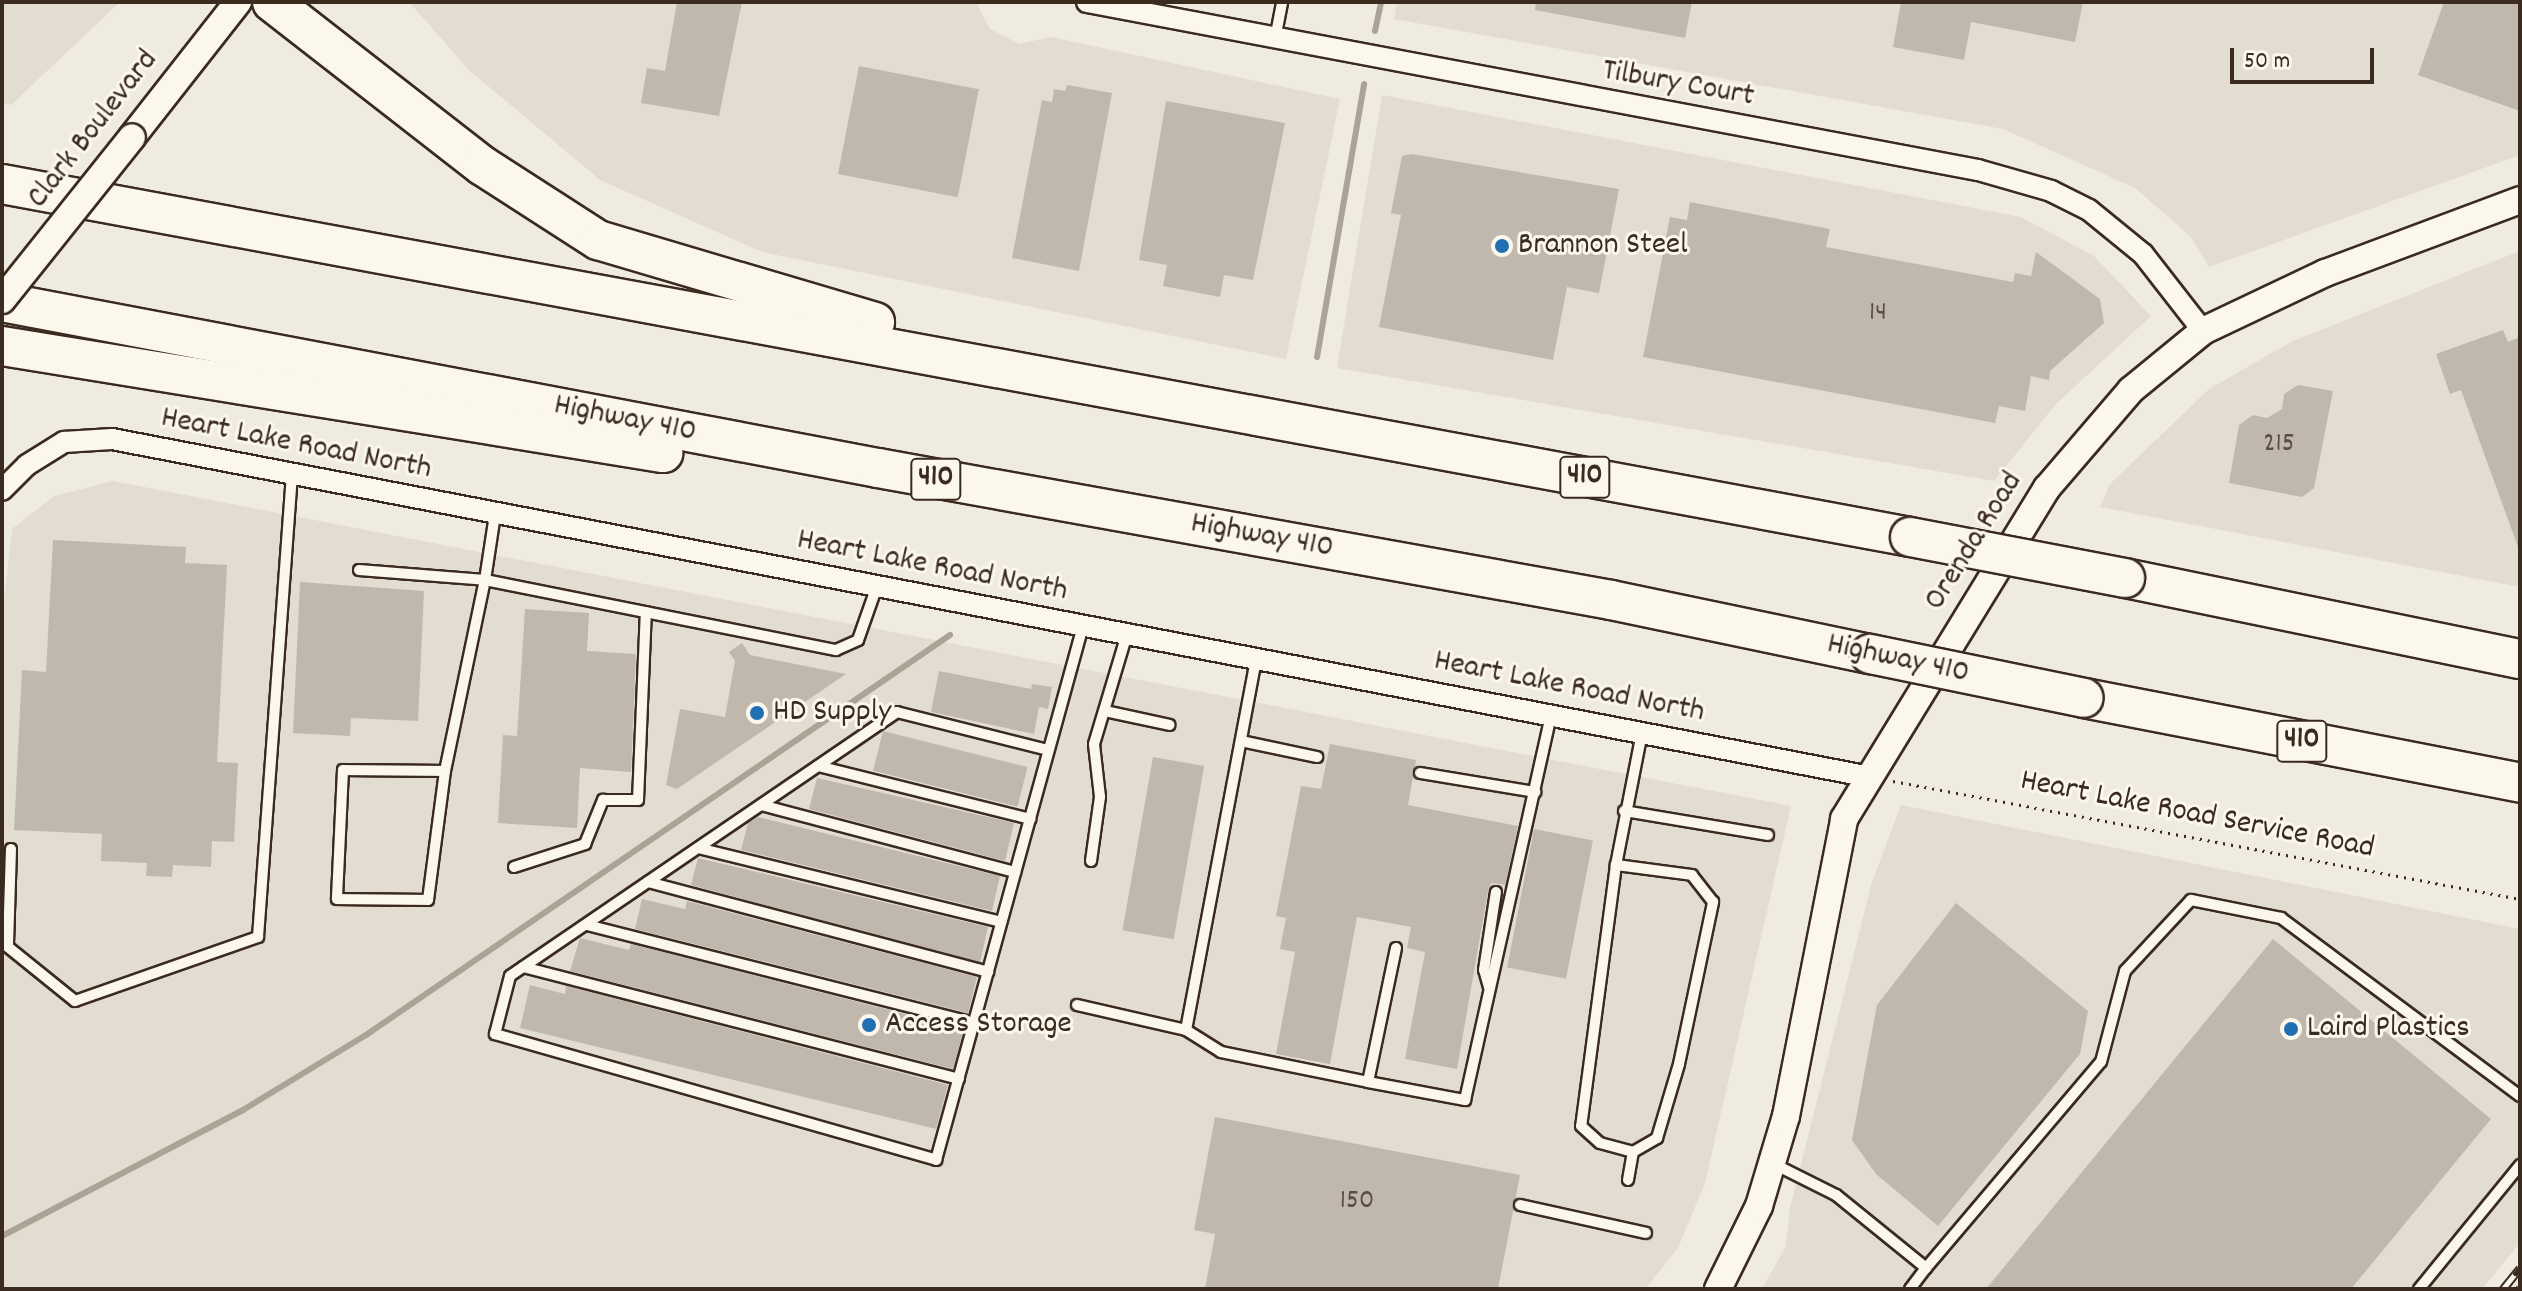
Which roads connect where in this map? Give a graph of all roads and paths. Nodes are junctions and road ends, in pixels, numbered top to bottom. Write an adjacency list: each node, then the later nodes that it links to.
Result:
1 (238, 2): 8 (street, Clark Boulevard, bridge)
2 (272, 2): 11 (highway)
3 (1087, 2): 5 (street, Tilbury Court)
4 (1282, 2): 5 (lane)
5 (1275, 41): 9 (street, Tilbury Court)
6 (2, 184): 11 (highway, 410)
7 (2520, 200): 9 (street, Orenda Road)
8 (2, 301): 12 (highway, Highway 410 / 410)
9 (2203, 331): 34 (street, Orenda Road)
10 (2, 346): 12 (highway)
11 (1002, 368): 23 (highway, 410, bridge)
12 (878, 468): 35 (highway, Highway 410 / 410, bridge)
13 (292, 474): 14 (street, Heart Lake Road North); 15 (street, Heart Lake Road North); 42 (lane)
14 (2, 490)
15 (495, 515): 17 (lane); 18 (street, Heart Lake Road North)
16 (359, 570): 17 (lane)
17 (485, 580): 19 (lane); 32 (lane)
18 (877, 586): 19 (lane); 20 (street, Heart Lake Road North)
19 (646, 612): 45 (lane)
20 (1083, 626): 21 (street, Heart Lake Road North); 29 (lane)
21 (1127, 634): 22 (street, Heart Lake Road North); 24 (lane)
22 (1256, 659): 25 (street, Heart Lake Road North); 28 (lane)
23 (2520, 659)
24 (1105, 711): 26 (lane); 43 (lane)
25 (1551, 715): 27 (street, Heart Lake Road North); 36 (lane)
26 (1170, 725)
27 (1642, 733): 34 (street, Heart Lake Road North); 38 (lane)
28 (1241, 741): 30 (lane); 58 (lane)
29 (1048, 750): 31 (lane); 39 (lane)
30 (1317, 757)
31 (818, 766): 37 (lane); 39 (lane)
32 (445, 771): 32 (lane)
33 (1420, 773): 36 (lane)
34 (1866, 776): 49 (path, Heart Lake Road Service Road); 63 (street, Orenda Road)
35 (2520, 783)
36 (1535, 792): 55 (lane)
37 (761, 805): 41 (lane); 46 (lane)
38 (1624, 811): 40 (lane); 44 (lane)
39 (1030, 819): 46 (lane)
40 (1768, 835)
41 (698, 848): 47 (lane); 50 (lane)
42 (11, 849)
43 (1091, 861)
44 (1616, 865): 62 (lane); 62 (lane)
45 (514, 867)
46 (1015, 872): 50 (lane)
47 (648, 882): 51 (lane); 54 (lane)
48 (1496, 892): 55 (lane)
49 (2520, 899)
50 (1001, 922): 54 (lane)
51 (587, 925): 53 (lane); 57 (lane)
52 (1396, 948): 60 (lane)
53 (523, 967): 59 (lane); 59 (lane)
54 (988, 972): 57 (lane)
55 (1490, 989): 60 (lane)
56 (1077, 1005): 58 (lane)
57 (974, 1023): 59 (lane)
58 (1186, 1030): 60 (lane)
59 (959, 1079)
60 (1368, 1082)
61 (2520, 1096): 68 (lane)
62 (1633, 1152): 65 (lane)
63 (1772, 1163): 68 (lane); 69 (street, Orenda Road)
64 (2520, 1165): 71 (lane)
65 (1628, 1180)
66 (1520, 1205): 67 (lane)
67 (1646, 1233)
68 (1926, 1268): 70 (lane)
69 (1718, 1289)
70 (1910, 1289)
71 (2419, 1289)

